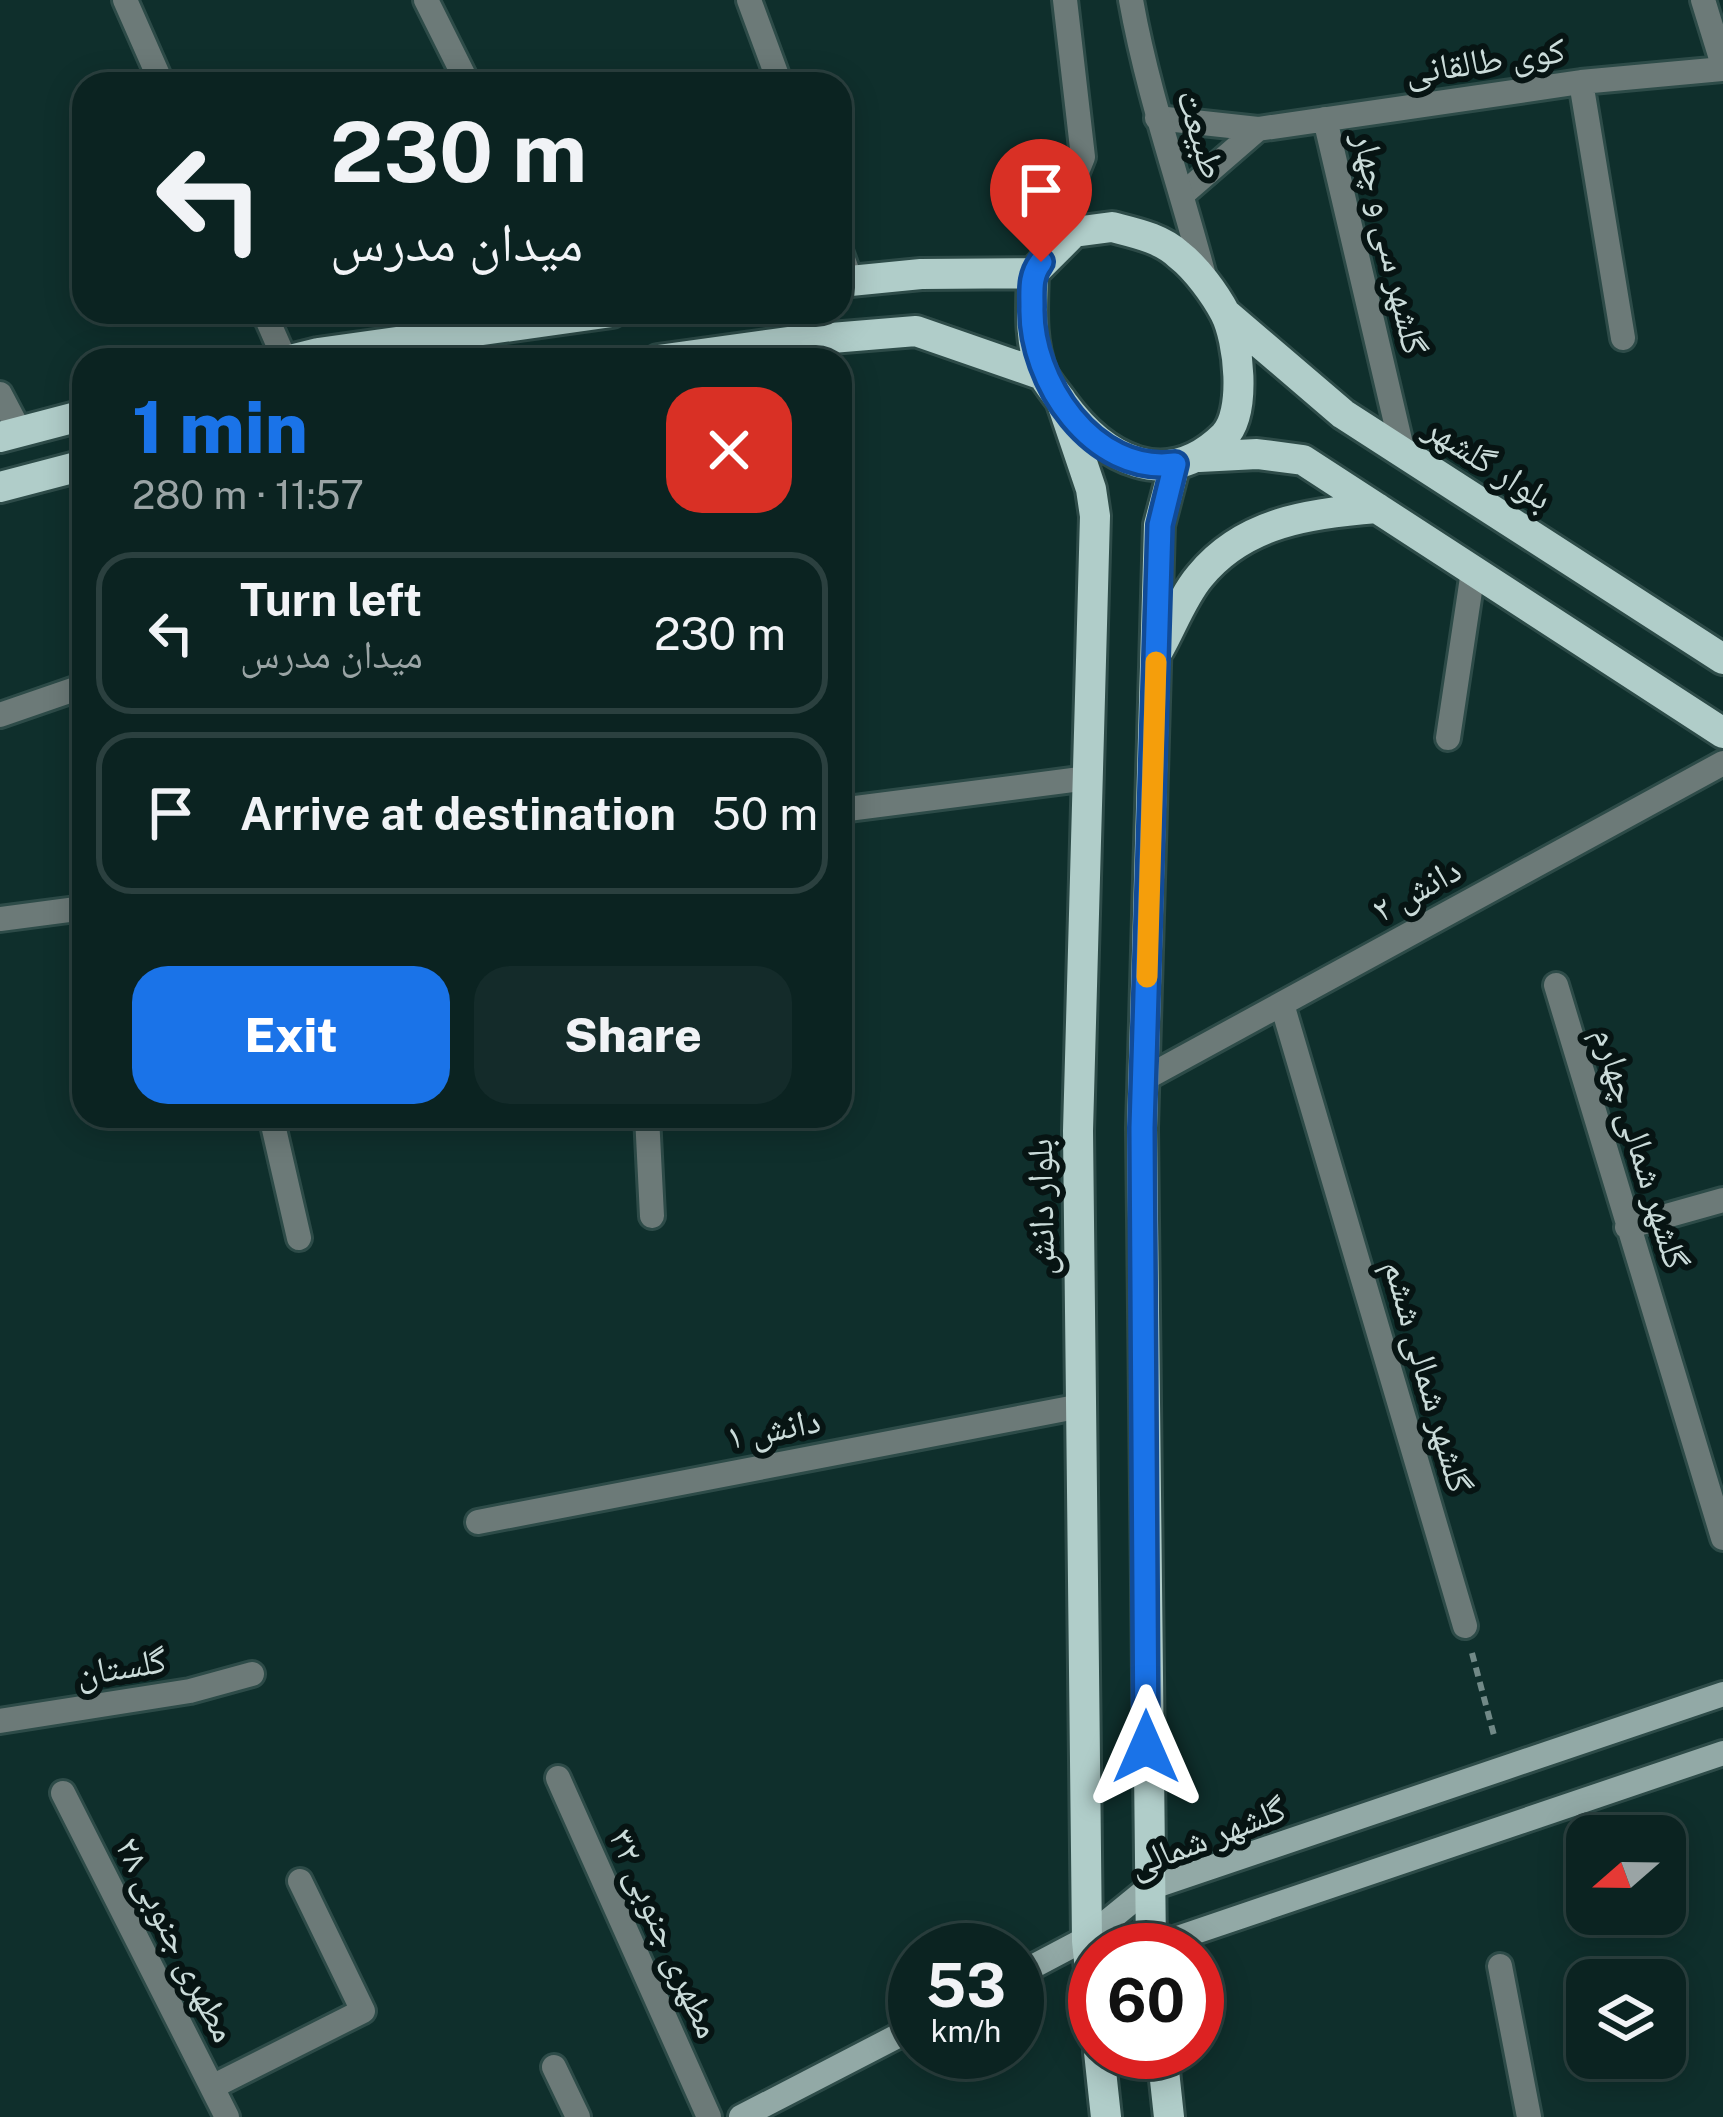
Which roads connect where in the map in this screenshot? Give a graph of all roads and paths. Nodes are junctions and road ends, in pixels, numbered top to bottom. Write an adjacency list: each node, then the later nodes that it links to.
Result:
1 (124, 0): 8 (street)
2 (426, 0): 9 (street)
3 (749, 0): 10 (street)
4 (1065, 0): 16 (street)
5 (1131, 0): 12 (street, طبیعت)
6 (1702, 0): 7 (street)
7 (1723, 67): 11 (street, کوی طالقانی)
8 (157, 72)
9 (462, 72)
10 (776, 72)
11 (1581, 82): 13 (street, کوی طالقانی); 21 (street)
12 (1157, 118): 14 (street, کوی طالقانی); 15 (street, طبیعت)
13 (1325, 119): 14 (street, کوی طالقانی); 28 (street, گلشهر سی و چهار)
14 (1258, 129): 15 (street)
15 (1183, 194): 18 (street, طبیعت)
16 (1037, 268): 17 (main road); 18 (main road); 24 (main road)
17 (852, 280)
18 (1208, 289): 19 (main road)
19 (1226, 314): 28 (main road, بلوار گلشهر); 29 (main road)
20 (515, 324): 22 (main road)
21 (1623, 338)
22 (346, 348)
23 (748, 348): 24 (main road)
24 (1052, 388): 29 (main road); 41 (main road, بلوار دانش)
25 (0, 394): 27 (street)
26 (72, 418): 27 (main road)
27 (10, 434)
28 (1403, 453): 35 (main road, بلوار گلشهر)
29 (1187, 460): 32 (main road); 34 (main road)
30 (72, 468): 31 (main road)
31 (0, 488)
32 (1377, 508): 33 (main road); 34 (main road)
33 (1473, 571): 38 (main road); 39 (street)
34 (1156, 654): 47 (main road)
35 (1723, 659)
36 (72, 690): 37 (street)
37 (0, 715)
38 (1723, 733)
39 (1448, 738)
40 (1723, 763): 46 (street, ۲ دانش)
41 (1088, 778): 42 (street); 54 (main road, بلوار دانش)
42 (852, 808)
43 (72, 910): 44 (street)
44 (0, 919)
45 (1556, 985): 52 (street, گلشهر شمالی چهارم)
46 (1282, 1004): 47 (street, ۲ دانش); 57 (street, گلشهر شمالی ششم)
47 (1144, 1078): 66 (main road)
48 (275, 1128): 53 (street)
49 (648, 1128): 51 (street)
50 (1723, 1200): 52 (street)
51 (652, 1216)
52 (1627, 1227): 56 (street, گلشهر شمالی چهارم)
53 (299, 1238)
54 (1081, 1406): 55 (street, دانش ۱); 67 (main road, بلوار دانش)
55 (478, 1522)
56 (1723, 1538)
57 (1465, 1626): 62 (path)
58 (252, 1674): 60 (street, گلستان)
59 (1723, 1694): 62 (main road, گلشهر شمالی)
60 (0, 1721)
61 (1723, 1753): 70 (main road)
62 (1503, 1769): 66 (main road, گلشهر شمالی)
63 (558, 1778): 79 (street, مطهری جنوبی ۳۲)
64 (63, 1793): 76 (street, ۲۸ مطهری جنوبی)
65 (300, 1881): 76 (street)
66 (1148, 1889): 68 (main road, گلشهر شمالی); 69 (main road)
67 (1087, 1923)
68 (1107, 1923)
69 (1150, 1923)
70 (1224, 1924)
71 (1500, 1966): 83 (street)
72 (888, 2041): 80 (main road)
73 (554, 2067): 78 (street)
74 (1102, 2079): 81 (main road)
75 (1165, 2079): 82 (main road)
76 (212, 2087): 77 (street, ۲۸ مطهری جنوبی)
77 (227, 2117)
78 (578, 2117)
79 (709, 2117)
80 (741, 2117)
81 (1106, 2117)
82 (1169, 2117)
83 (1529, 2117)

